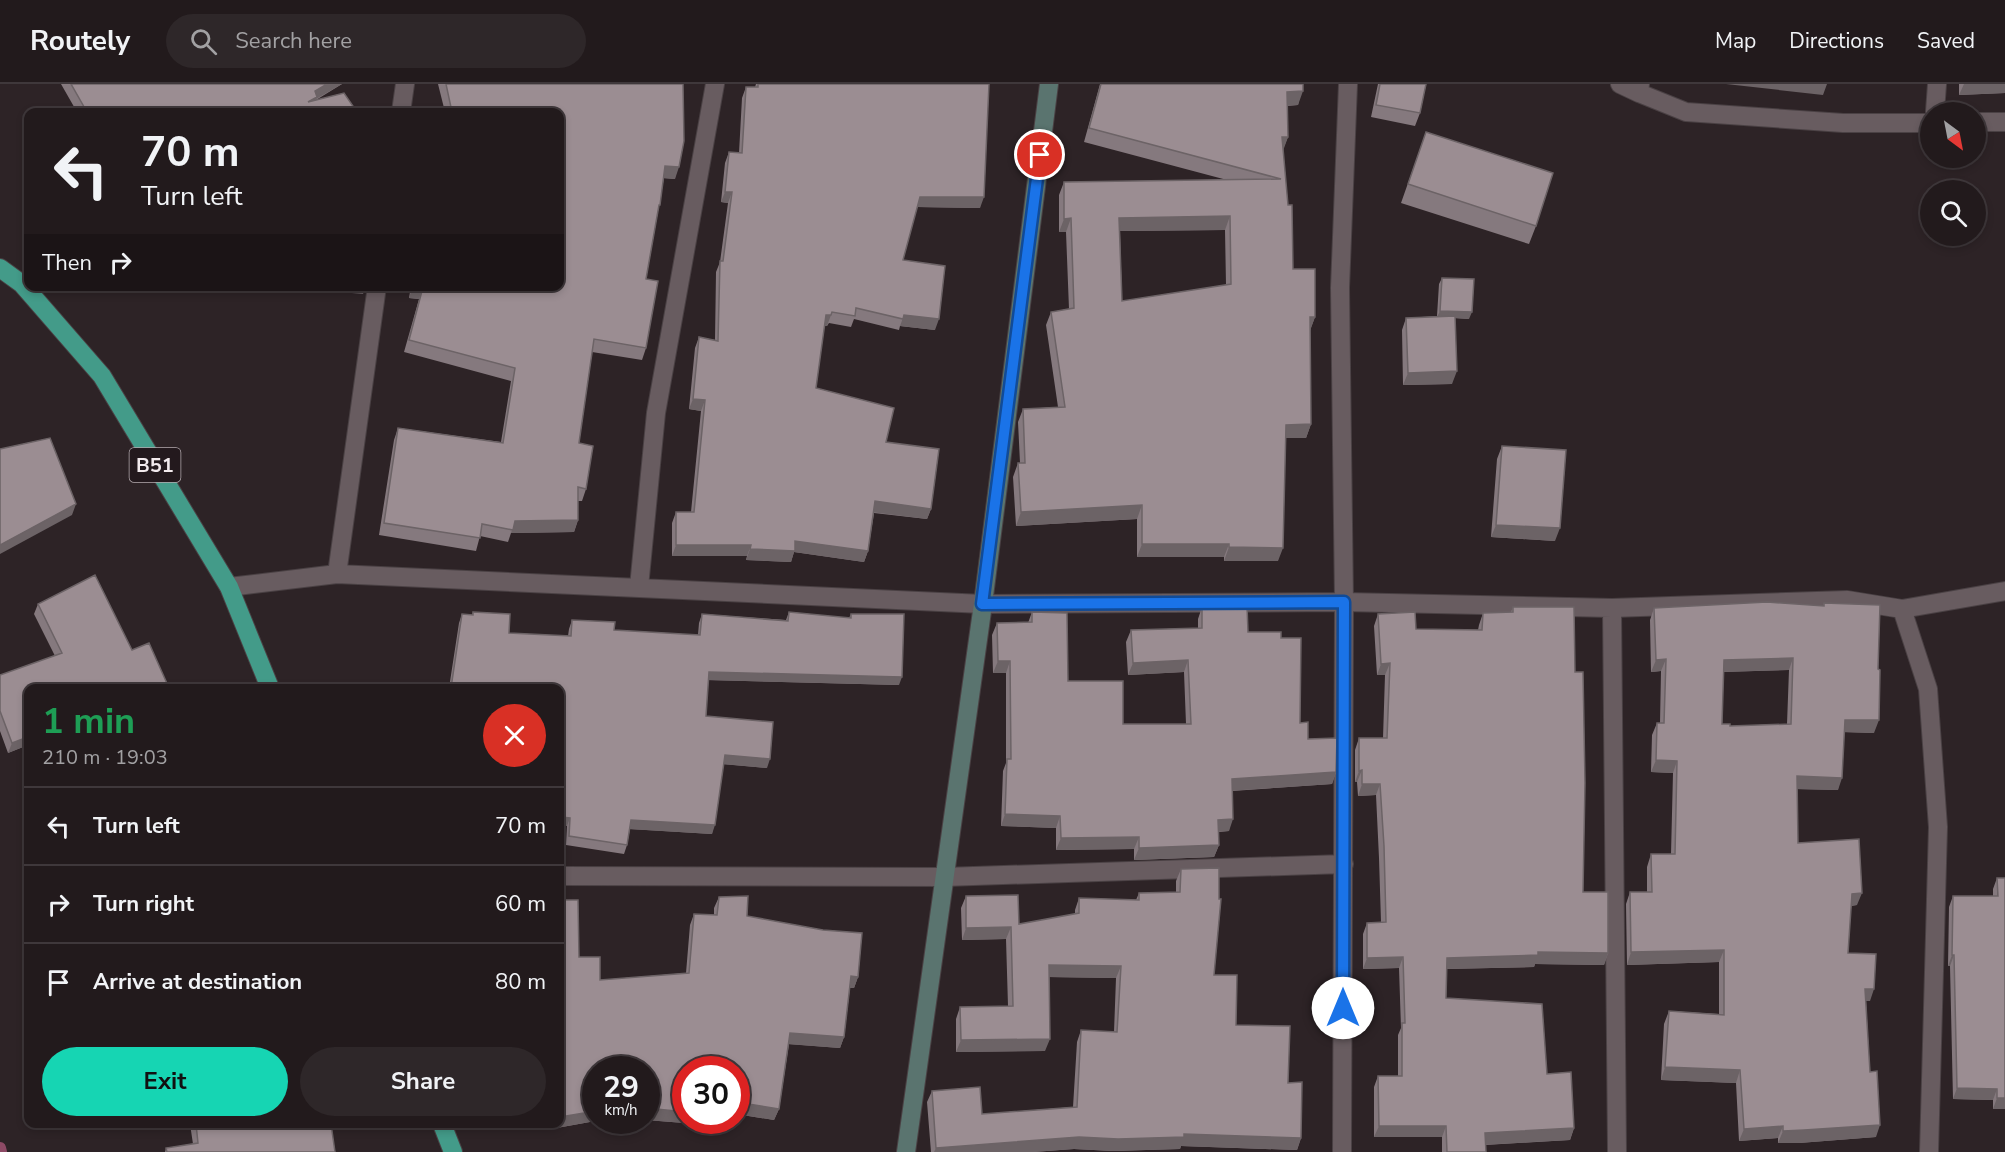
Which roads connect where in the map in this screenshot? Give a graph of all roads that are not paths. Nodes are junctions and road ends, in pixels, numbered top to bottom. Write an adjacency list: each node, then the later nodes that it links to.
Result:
1 (405, 84): 9 (street)
2 (715, 84): 19 (street)
3 (1049, 84): 22 (main road)
4 (1348, 84): 21 (street)
5 (1620, 84): 7 (street)
6 (1937, 84): 8 (street)
7 (1640, 88): 11 (street)
8 (1936, 102)
9 (402, 108)
10 (2005, 122): 12 (street)
11 (1920, 123)
12 (1986, 123)
13 (0, 268): 14 (highway, B51)
14 (24, 286)
15 (28, 291): 18 (highway, B51)
16 (376, 291): 17 (street)
17 (337, 574): 18 (street); 19 (street)
18 (229, 587): 25 (highway, B51)
19 (639, 587): 22 (street)
20 (2005, 591): 24 (street)
21 (1344, 602): 22 (street); 23 (street); 26 (street)
22 (982, 604): 28 (main road)
23 (1612, 608): 24 (street); 33 (street)
24 (1902, 609): 34 (street)
25 (268, 684)
26 (1344, 864): 28 (street); 32 (street)
27 (564, 876): 28 (street)
28 (944, 877): 31 (main road)
29 (444, 1128): 30 (highway)
30 (453, 1152)
31 (906, 1152)
32 (1342, 1152)
33 (1617, 1152)
34 (1929, 1152)

